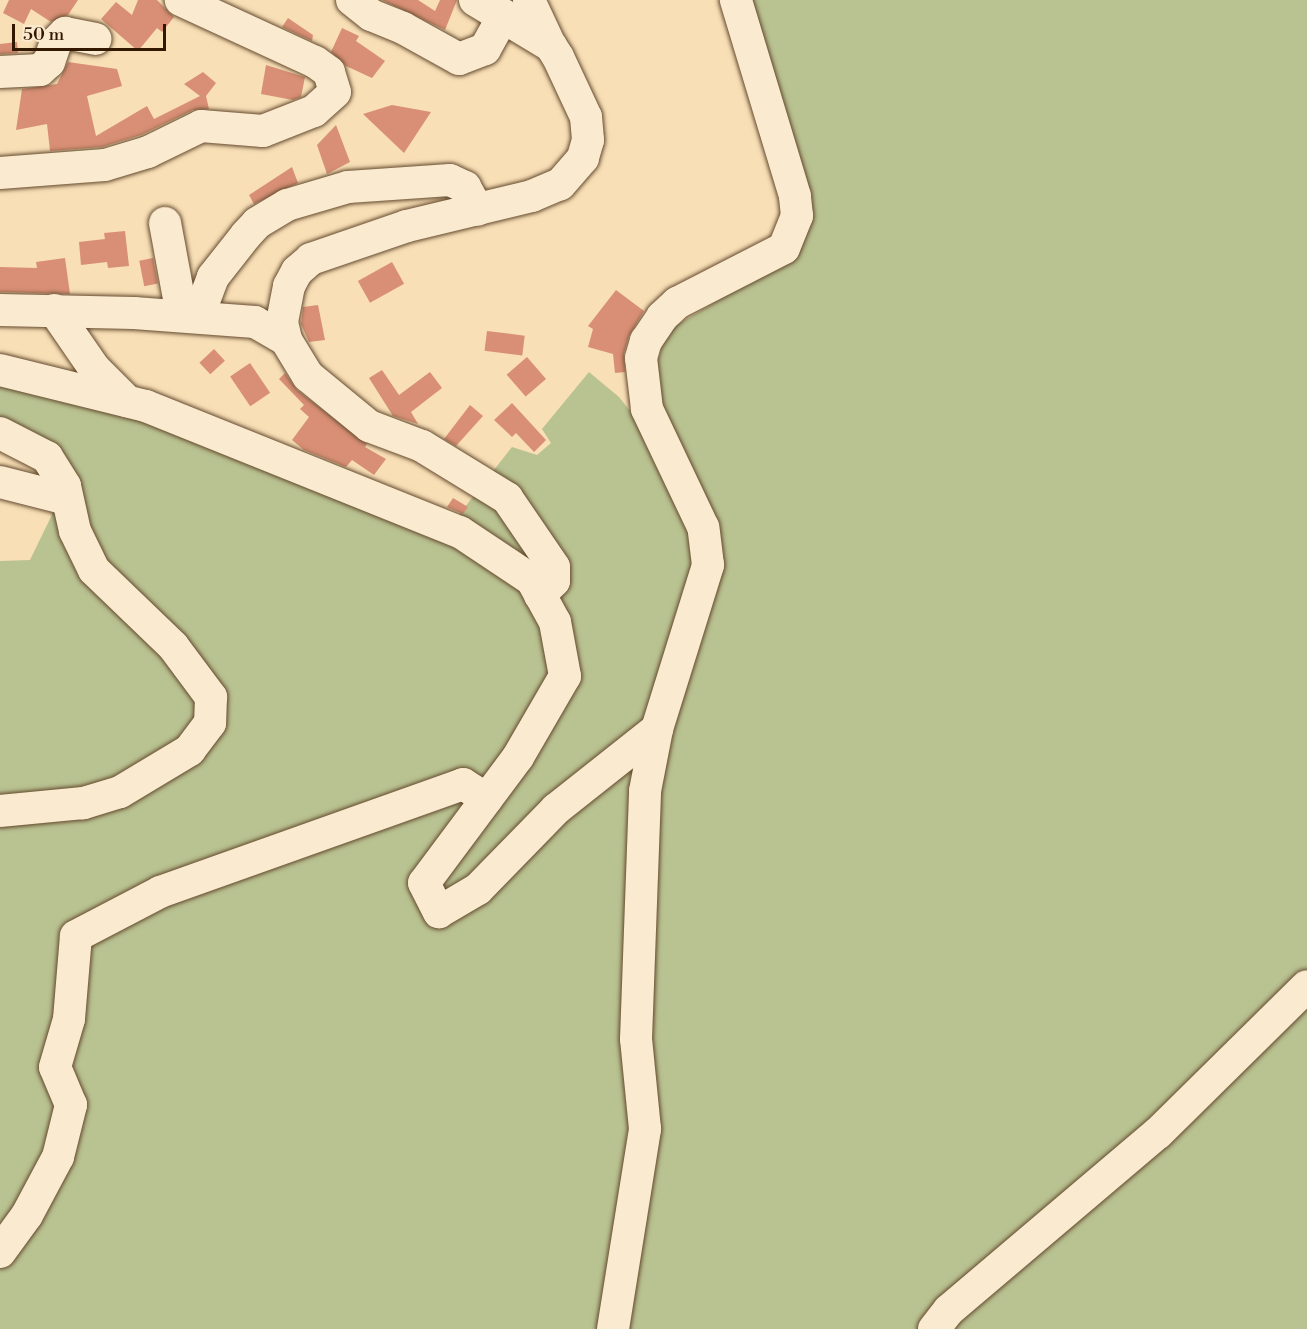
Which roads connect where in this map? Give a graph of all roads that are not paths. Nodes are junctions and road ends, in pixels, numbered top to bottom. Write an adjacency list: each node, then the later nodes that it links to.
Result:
1 (181, 0): 8 (street)
2 (352, 0): 5 (street)
3 (475, 0): 5 (street)
4 (736, 0): 21 (street)
5 (517, 7): 9 (street)
6 (96, 39): 7 (street)
7 (0, 72)
8 (0, 173)
9 (478, 210): 13 (street); 14 (street)
10 (165, 223): 13 (street)
11 (0, 310): 12 (street)
12 (54, 310): 13 (street); 16 (street)
13 (190, 316): 14 (street)
14 (286, 340): 20 (street)
15 (0, 370): 16 (street)
16 (127, 401): 20 (street)
17 (0, 433): 19 (street)
18 (0, 482): 19 (street)
19 (67, 499): 23 (street)
20 (540, 595): 22 (street)
21 (657, 729): 22 (street); 26 (street)
22 (487, 799): 25 (street)
23 (0, 811)
24 (1307, 986): 27 (street)
25 (0, 1252)
26 (613, 1329)
27 (934, 1329)

